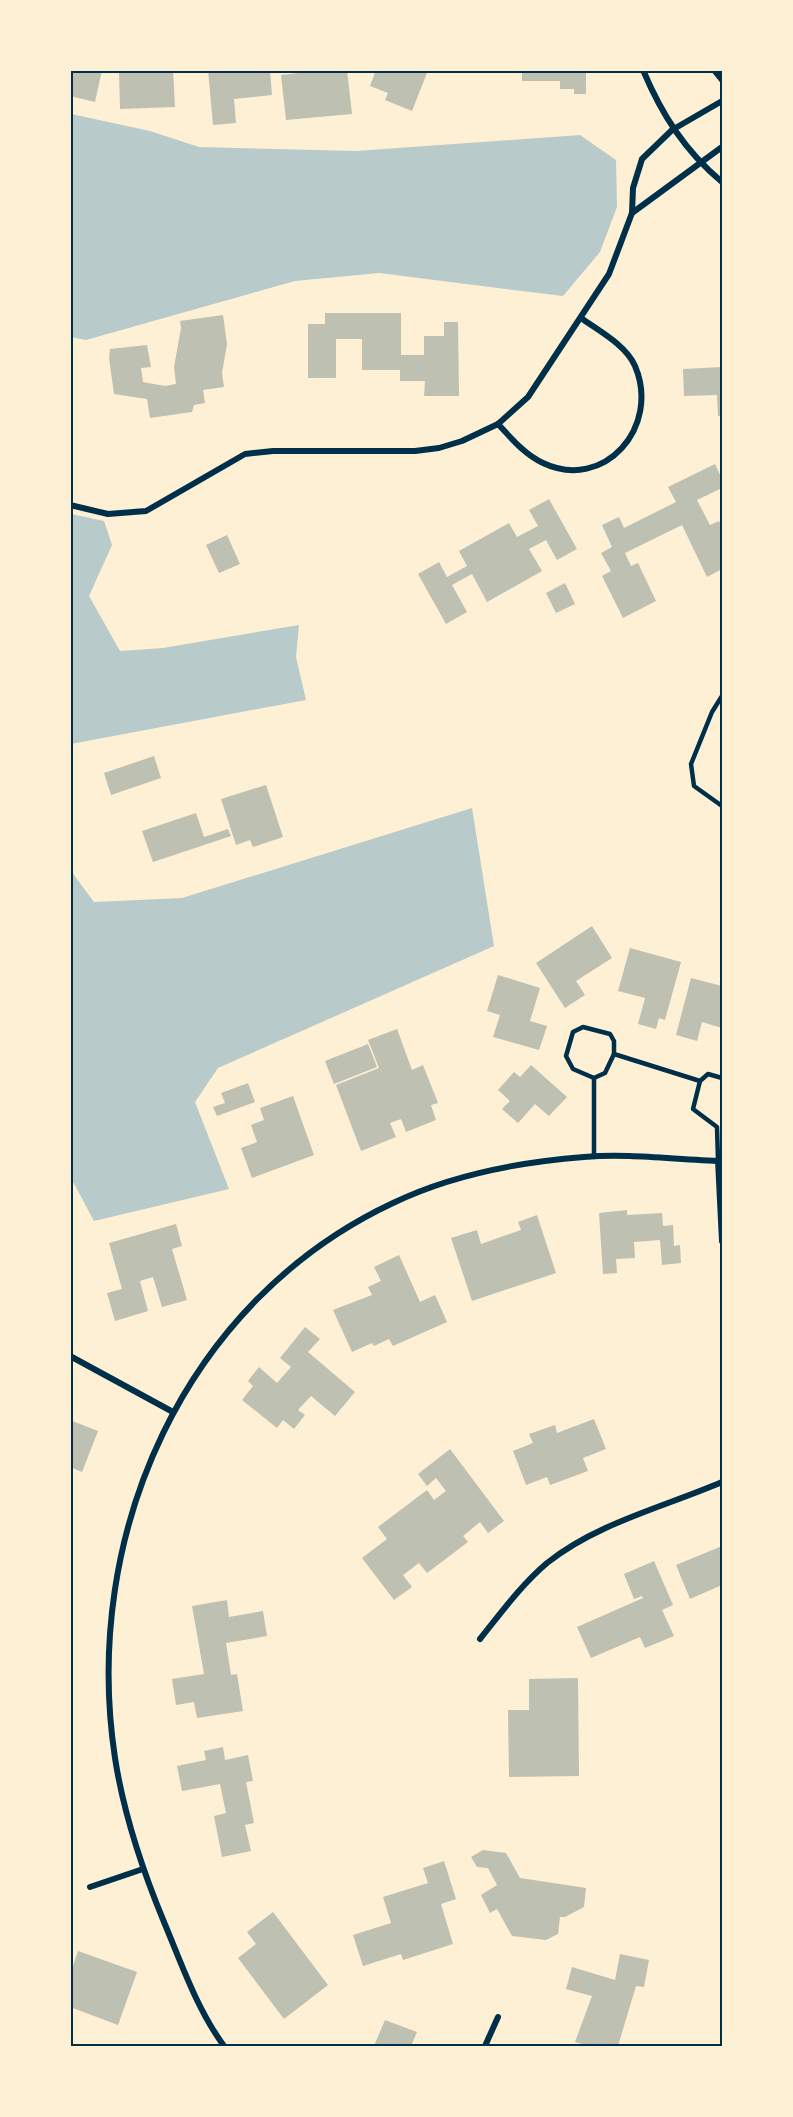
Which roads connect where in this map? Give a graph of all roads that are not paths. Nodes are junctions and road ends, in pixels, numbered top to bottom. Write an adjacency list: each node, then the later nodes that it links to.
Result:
1 (642, 70): 5 (street)
2 (714, 70): 3 (street)
3 (723, 80)
4 (723, 101): 5 (street)
5 (672, 130): 7 (street); 9 (street)
6 (723, 147): 7 (street)
7 (698, 162): 8 (street); 9 (street)
8 (723, 182)
9 (632, 213): 10 (street)
10 (581, 318): 11 (street); 11 (street)
11 (498, 424): 12 (street)
12 (70, 505)
13 (723, 696): 14 (lane)
14 (723, 806)
15 (614, 1054): 16 (lane); 16 (lane); 18 (lane)
16 (594, 1078): 20 (lane)
17 (723, 1078): 18 (lane)
18 (700, 1081): 19 (lane)
19 (720, 1126): 21 (lane)
20 (594, 1156): 21 (street); 24 (street)
21 (720, 1160): 22 (street)
22 (723, 1241)
23 (70, 1356): 24 (street)
24 (173, 1412): 27 (street)
25 (723, 1482): 26 (street)
26 (480, 1639)
27 (142, 1869): 28 (street); 30 (street)
28 (90, 1887)
29 (498, 2018): 31 (street)
30 (224, 2046)
31 (485, 2046)

